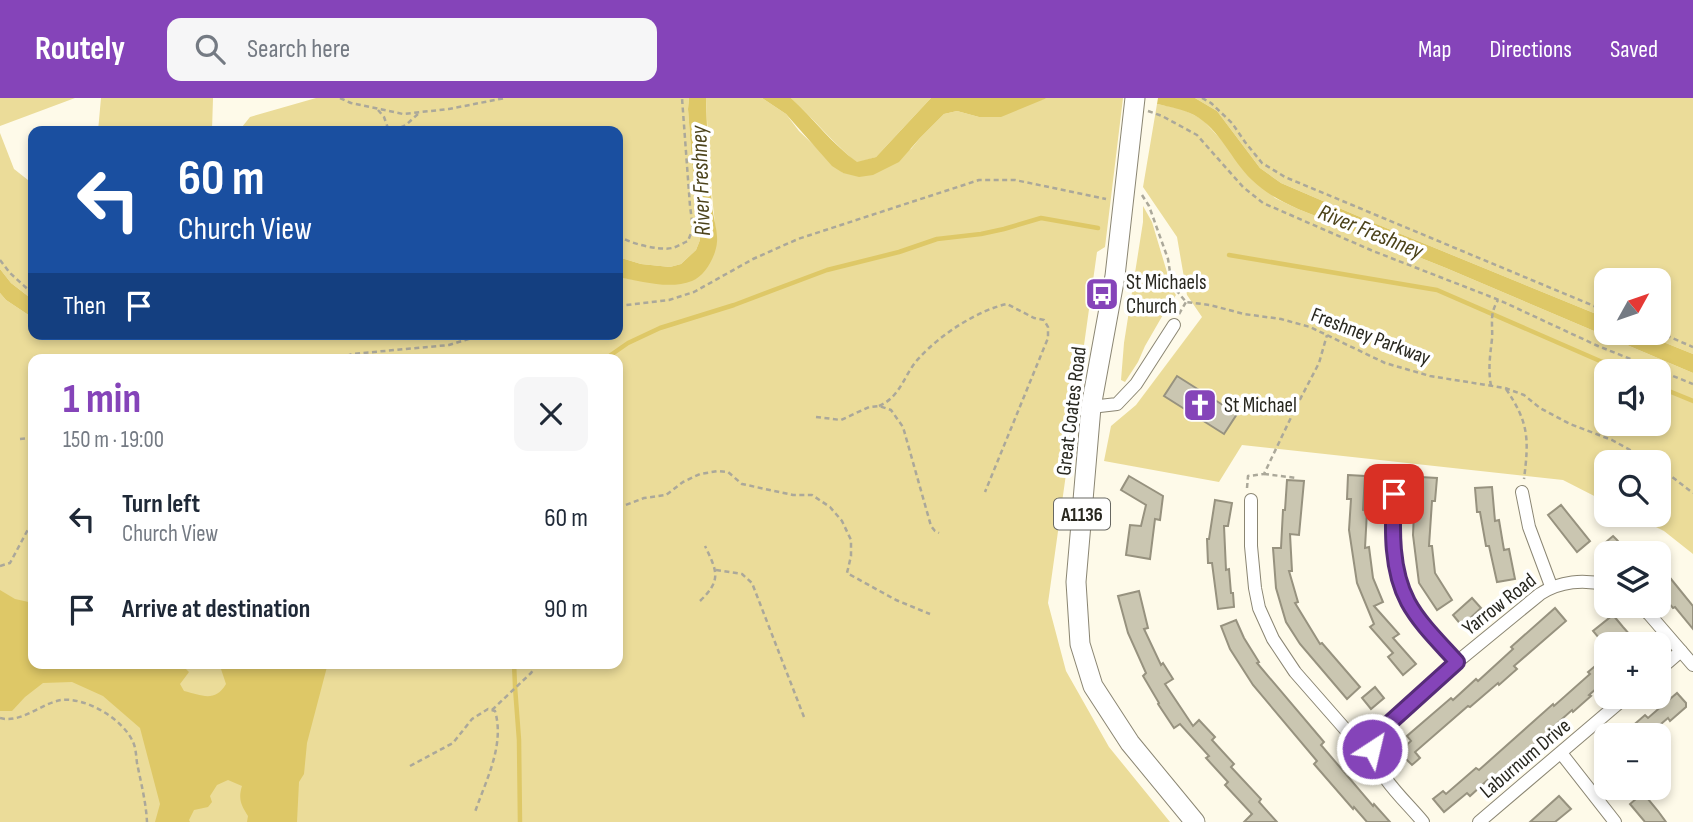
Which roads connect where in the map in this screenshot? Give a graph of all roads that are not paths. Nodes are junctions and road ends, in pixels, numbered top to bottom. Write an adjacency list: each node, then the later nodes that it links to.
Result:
1 (1134, 104): 3 (main road, Great Coates Road / A1136)
2 (1174, 324): 3 (street)
3 (1091, 407): 17 (main road, Great Coates Road / A1136)
4 (1521, 492): 8 (street)
5 (1394, 494): 12 (street)
6 (1251, 500): 15 (street)
7 (1594, 583): 8 (street, Yarrow Road)
8 (1551, 586): 12 (street, Yarrow Road)
9 (1652, 618): 10 (street)
10 (1681, 651): 11 (street); 13 (street)
11 (1671, 660)
12 (1457, 662): 15 (street, Yarrow Road)
13 (1693, 666)
14 (1613, 709): 16 (street, Laburnum Drive)
15 (1372, 749): 18 (street)
16 (1561, 753): 19 (street, Laburnum Drive); 20 (street)
17 (1195, 822)
18 (1423, 822)
19 (1479, 822)
20 (1615, 822)

